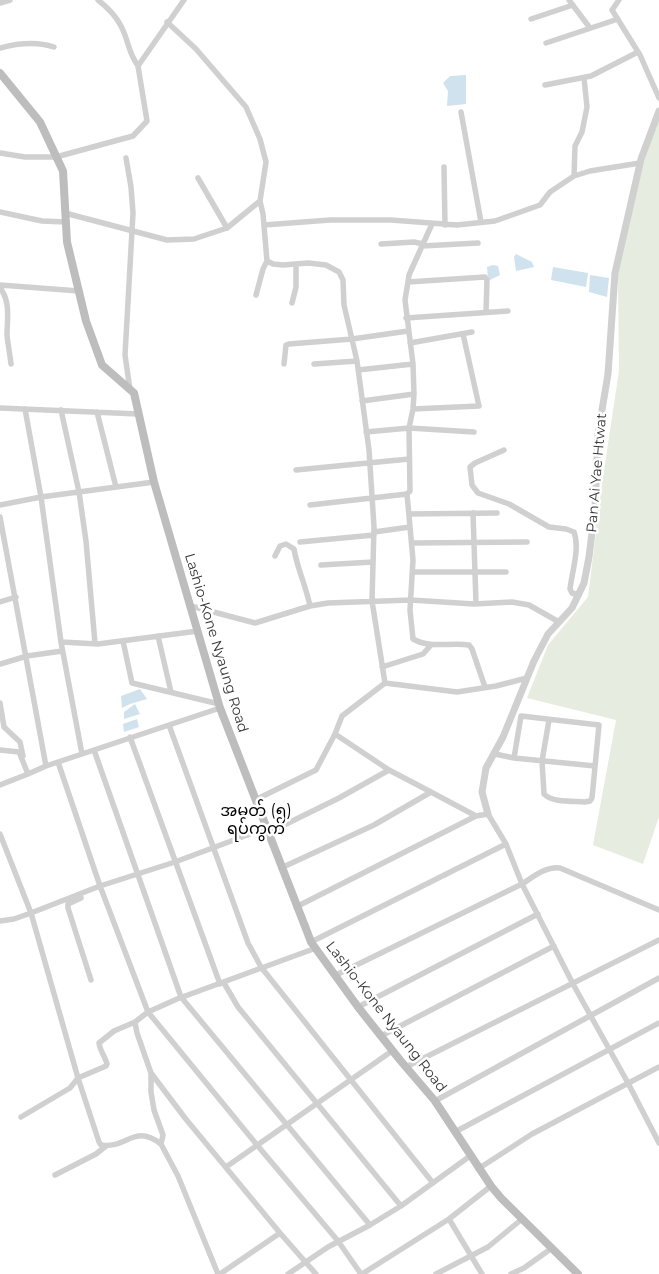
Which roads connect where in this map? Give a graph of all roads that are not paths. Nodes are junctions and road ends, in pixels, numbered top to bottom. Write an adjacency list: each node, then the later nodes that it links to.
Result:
1 (10, 0): 5 (street)
2 (98, 0): 15 (street)
3 (184, 0): 9 (street)
4 (620, 0): 8 (street)
5 (0, 3)
6 (571, 3): 7 (street); 10 (street)
7 (531, 19)
8 (618, 19): 10 (street); 14 (street)
9 (167, 22): 15 (street); 29 (street)
10 (590, 28): 11 (street)
11 (546, 43)
12 (54, 47): 13 (street)
13 (0, 48)
14 (638, 52): 17 (street); 19 (street)
15 (138, 66): 23 (street)
16 (0, 73): 23 (main road, Lashio-Kone Nyaung Road)
17 (584, 78): 18 (street); 27 (street)
18 (545, 86)
19 (659, 98)
20 (659, 111): 25 (street, Pan Ai Yae Htwat)
21 (461, 112): 32 (street)
22 (0, 153): 23 (street)
23 (56, 156): 31 (main road, Lashio-Kone Nyaung Road)
24 (126, 158): 37 (street)
25 (640, 163): 27 (street); 102 (street, Pan Ai Yae Htwat)
26 (444, 167): 35 (street)
27 (574, 176): 32 (street)
28 (198, 178): 36 (street)
29 (260, 201): 34 (street); 36 (street)
30 (0, 212): 31 (street)
31 (66, 217): 37 (street); 45 (main road, Lashio-Kone Nyaung Road)
32 (481, 222): 35 (street)
33 (432, 224): 34 (street); 35 (street); 40 (street)
34 (264, 225): 41 (street)
35 (445, 225)
36 (227, 228): 37 (street)
37 (131, 230): 62 (street)
38 (478, 243): 40 (street)
39 (381, 244): 40 (street)
40 (423, 245): 43 (street)
41 (267, 261): 42 (street); 46 (street)
42 (296, 264): 47 (street); 54 (street)
43 (408, 282): 49 (street); 50 (street)
44 (0, 286): 45 (street); 57 (street)
45 (79, 292): 62 (main road, Lashio-Kone Nyaung Road)
46 (256, 295)
47 (292, 303)
48 (508, 311): 49 (street)
49 (486, 312): 50 (street)
50 (406, 318): 51 (street)
51 (408, 331): 54 (street); 55 (street)
52 (472, 332): 53 (street)
53 (463, 334): 55 (street); 67 (street)
54 (352, 339): 56 (street); 58 (street)
55 (410, 344): 60 (street)
56 (357, 361): 59 (street); 61 (street)
57 (11, 364)
58 (284, 364)
59 (314, 364)
60 (413, 364): 61 (street); 63 (street)
61 (358, 370): 64 (street)
62 (130, 390): 70 (main road, Lashio-Kone Nyaung Road)
63 (414, 394): 64 (street); 67 (street)
64 (362, 401): 72 (street)
65 (0, 408): 66 (street)
66 (25, 408): 68 (street); 82 (street)
67 (414, 409): 71 (street)
68 (61, 410): 69 (street); 80 (street)
69 (97, 412): 70 (street); 79 (street)
70 (138, 414): 78 (main road, Lashio-Kone Nyaung Road)
71 (409, 428): 72 (street); 73 (street); 75 (street)
72 (366, 432): 76 (street)
73 (474, 432)
74 (504, 450): 102 (street)
75 (409, 459): 76 (street); 81 (street)
76 (369, 462): 77 (street); 83 (street)
77 (296, 470)
78 (154, 482): 79 (street); 108 (main road, Lashio-Kone Nyaung Road)
79 (116, 487): 80 (street)
80 (78, 492): 82 (street); 115 (street)
81 (407, 494): 83 (street); 88 (street)
82 (41, 497): 84 (street); 114 (street)
83 (372, 497): 85 (street); 91 (street)
84 (0, 505)
85 (310, 505)
86 (473, 513): 87 (street); 88 (street); 93 (street)
87 (497, 513)
88 (409, 514): 90 (street)
89 (0, 517): 103 (street)
90 (410, 527): 91 (street); 95 (street)
91 (374, 533): 92 (street); 97 (street)
92 (300, 542)
93 (474, 542): 94 (street); 95 (street); 99 (street)
94 (527, 542)
95 (412, 543): 100 (street)
96 (275, 556): 109 (street)
97 (372, 562): 98 (street); 105 (street)
98 (321, 565)
99 (476, 571): 100 (street); 101 (street); 107 (street)
100 (412, 572): 104 (street)
101 (506, 572)
102 (579, 595): 110 (street, Pan Ai Yae Htwat)
103 (16, 597): 106 (street); 118 (street)
104 (411, 600): 105 (street); 107 (street); 116 (street)
105 (372, 601): 109 (street); 120 (street)
106 (0, 602)
107 (476, 604): 110 (street)
108 (191, 606): 109 (street); 111 (main road, Lashio-Kone Nyaung Road)
109 (310, 606)
110 (559, 622): 121 (street, Pan Ai Yae Htwat)
111 (198, 631): 112 (street); 126 (main road, Lashio-Kone Nyaung Road)
112 (158, 636): 113 (street); 124 (street)
113 (123, 640): 115 (street); 124 (street)
114 (61, 642): 115 (street); 117 (street)
115 (95, 644)
116 (431, 645): 120 (street); 123 (street)
117 (62, 651): 118 (street); 133 (street)
118 (26, 656): 119 (street); 139 (street)
119 (0, 664)
120 (382, 667): 122 (street)
121 (527, 678): 123 (street); 134 (street, Pan Ai Yae Htwat)
122 (385, 683): 123 (street); 129 (street)
123 (485, 687)
124 (171, 692): 126 (street)
125 (0, 703): 137 (street)
126 (219, 706): 128 (street); 145 (main road, Lashio-Kone Nyaung Road)
127 (549, 720): 135 (street); 136 (street); 140 (street)
128 (169, 725): 130 (street); 151 (street)
129 (335, 734): 141 (street); 145 (street)
130 (130, 737): 132 (street); 152 (street)
131 (0, 750): 137 (street)
132 (94, 750): 133 (street); 154 (street)
133 (82, 754): 138 (street)
134 (495, 754): 135 (street); 146 (street, Pan Ai Yae Htwat)
135 (514, 758): 136 (street)
136 (542, 761): 140 (street); 140 (street)
137 (24, 762): 142 (street)
138 (58, 762): 139 (street); 156 (street)
139 (46, 766): 142 (street)
140 (595, 766)
141 (389, 770): 144 (street); 148 (street)
142 (28, 774): 143 (street)
143 (0, 785)
144 (431, 792): 147 (street); 153 (street)
145 (255, 800): 148 (main road, Lashio-Kone Nyaung Road)
146 (488, 814): 147 (street); 150 (street)
147 (476, 816): 157 (street)
148 (267, 830): 151 (street); 153 (main road, Lashio-Kone Nyaung Road)
149 (0, 834): 159 (street)
150 (506, 844): 155 (street); 163 (street)
151 (213, 847): 152 (street); 165 (street)
152 (175, 862): 154 (street); 169 (street)
153 (281, 868): 157 (main road, Lashio-Kone Nyaung Road)
154 (138, 874): 156 (street); 171 (street)
155 (522, 884): 158 (street); 160 (street); 166 (street)
156 (100, 886): 159 (street); 168 (street); 173 (street)
157 (296, 907): 163 (main road, Lashio-Kone Nyaung Road)
158 (659, 910)
159 (31, 913): 161 (street); 183 (street)
160 (538, 914): 164 (street); 172 (street)
161 (0, 921)
162 (659, 940): 170 (street)
163 (314, 945): 165 (street); 166 (main road, Lashio-Kone Nyaung Road)
164 (554, 946): 170 (street); 177 (street)
165 (261, 967): 169 (street); 184 (street)
166 (336, 975): 172 (main road, Lashio-Kone Nyaung Road)
167 (659, 978): 174 (street)
168 (91, 980)
169 (222, 983): 171 (street); 187 (street)
170 (573, 984): 174 (street); 180 (street)
171 (182, 997): 173 (street); 189 (street)
172 (358, 1007): 177 (main road, Lashio-Kone Nyaung Road)
173 (148, 1012): 175 (street); 195 (street)
174 (591, 1016): 179 (street); 186 (street)
175 (135, 1022): 182 (street); 183 (street)
176 (659, 1023): 179 (street)
177 (381, 1036): 178 (main road, Lashio-Kone Nyaung Road)
178 (392, 1050): 180 (main road, Lashio-Kone Nyaung Road); 184 (street)
179 (610, 1050): 185 (street); 190 (street)
180 (406, 1067): 186 (main road, Lashio-Kone Nyaung Road)
181 (659, 1067): 185 (street)
182 (151, 1073): 193 (street); 197 (street)
183 (78, 1078): 188 (street); 194 (street)
184 (351, 1079): 187 (street); 200 (street)
185 (628, 1083): 191 (street); 198 (street)
186 (435, 1101): 190 (main road, Lashio-Kone Nyaung Road)
187 (316, 1104): 189 (street); 202 (street)
188 (21, 1117)
189 (287, 1124): 195 (street); 205 (street)
190 (455, 1132): 196 (main road, Lashio-Kone Nyaung Road)
191 (657, 1135): 192 (street)
192 (659, 1143)
193 (161, 1144): 194 (street); 211 (street)
194 (106, 1146): 199 (street)
195 (257, 1146): 197 (street); 207 (street)
196 (470, 1156): 198 (main road, Lashio-Kone Nyaung Road); 200 (street)
197 (226, 1168): 206 (street)
198 (478, 1169): 201 (main road, Lashio-Kone Nyaung Road)
199 (55, 1175)
200 (433, 1183): 202 (street)
201 (491, 1186): 203 (main road, Lashio-Kone Nyaung Road); 204 (street)
202 (400, 1206): 205 (street)
203 (522, 1218): 208 (main road, Lashio-Kone Nyaung Road); 209 (street)
204 (449, 1219): 209 (street); 214 (street)
205 (370, 1225): 207 (street)
206 (280, 1233): 210 (street); 211 (street)
207 (338, 1241): 210 (street); 214 (street)
208 (552, 1248): 217 (street); 218 (main road, Lashio-Kone Nyaung Road)
209 (472, 1256): 215 (street); 216 (street)
210 (306, 1262): 212 (street); 213 (street)
211 (219, 1274)
212 (288, 1274)
213 (316, 1274)
214 (361, 1274)
215 (436, 1274)
216 (482, 1274)
217 (511, 1274)
218 (578, 1274)

